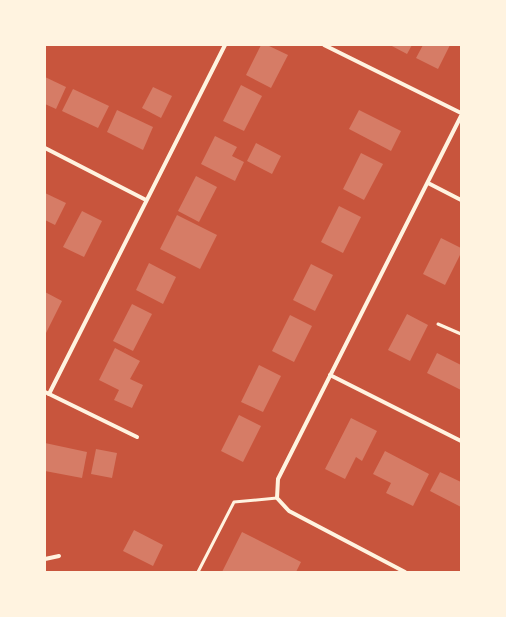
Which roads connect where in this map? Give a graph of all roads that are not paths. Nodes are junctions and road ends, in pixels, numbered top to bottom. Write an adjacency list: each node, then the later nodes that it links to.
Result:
1 (225, 45): 7 (street)
2 (324, 45): 3 (street)
3 (461, 113)
4 (461, 116): 6 (street)
5 (45, 148): 7 (street)
6 (428, 183): 8 (street); 11 (street)
7 (146, 200): 12 (street)
8 (461, 200)
9 (438, 324): 10 (lane)
10 (461, 334)
11 (330, 375): 14 (street); 15 (street)
12 (47, 393): 13 (street)
13 (137, 436)
14 (461, 441)
15 (277, 498): 18 (lane); 19 (street)
16 (59, 556): 17 (street)
17 (45, 559)
18 (198, 572)
19 (405, 572)

